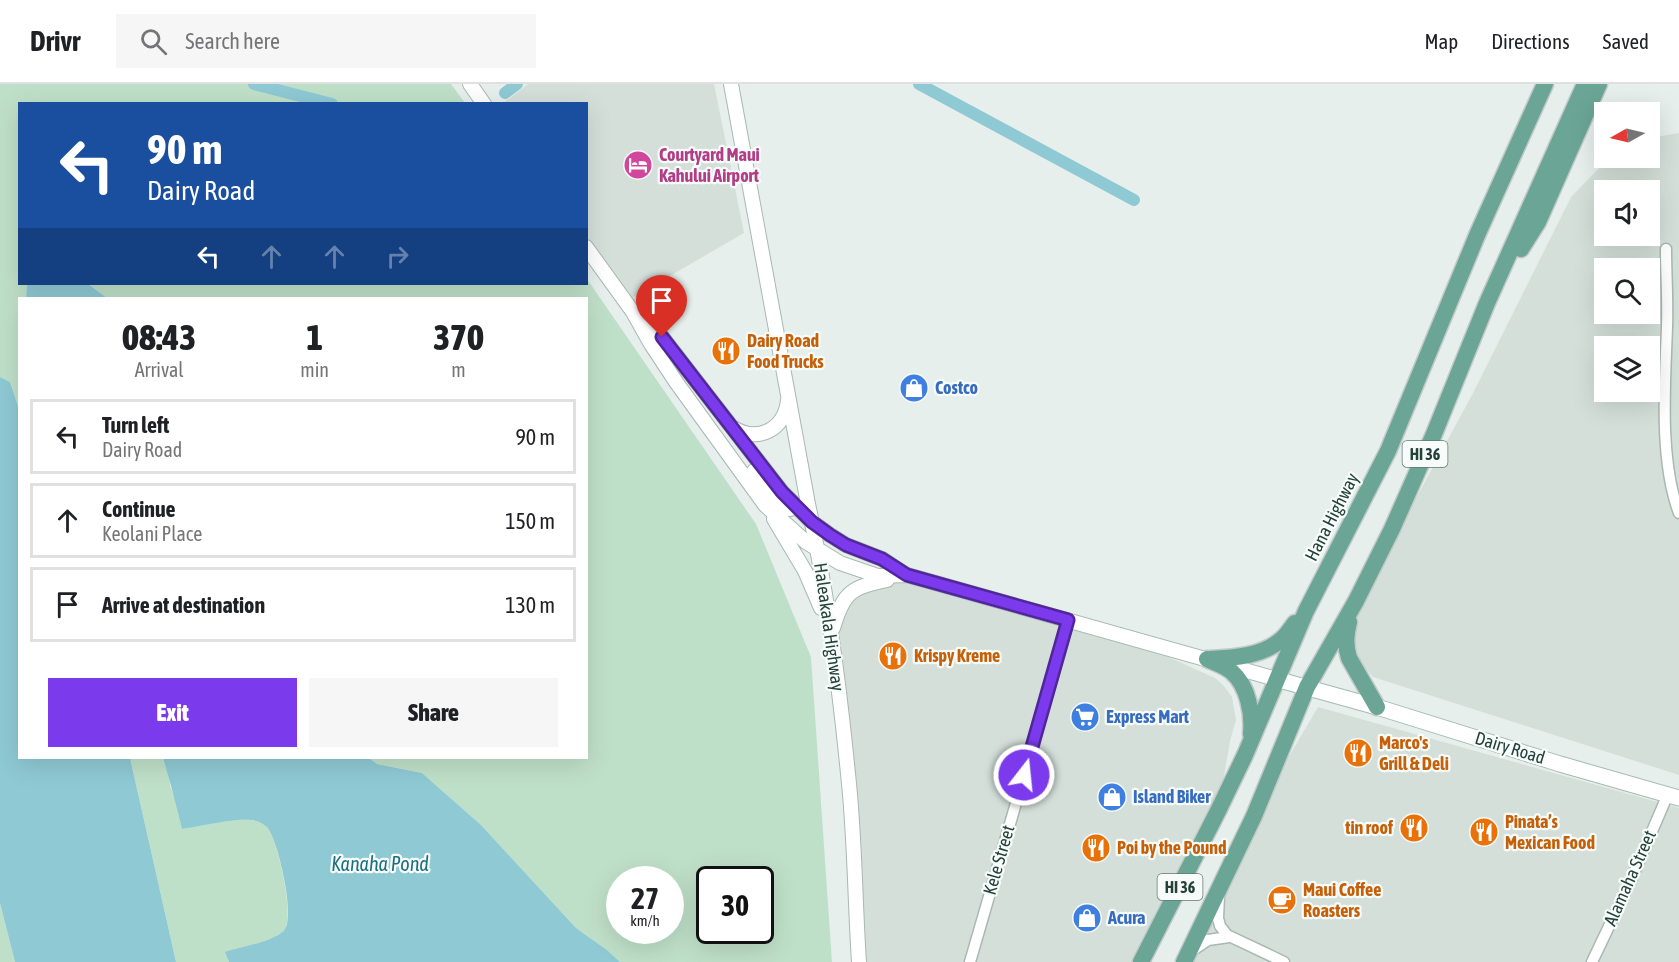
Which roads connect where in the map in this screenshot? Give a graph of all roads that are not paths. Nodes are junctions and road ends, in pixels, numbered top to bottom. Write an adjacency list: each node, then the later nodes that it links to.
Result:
1 (470, 84): 6 (street)
2 (731, 84): 12 (street, Haleakala Highway)
3 (1545, 84): 22 (main road, Hana Highway / HI 36)
4 (1585, 84): 9 (main road, HI 36)
5 (1599, 84): 9 (main road)
6 (483, 102)
7 (1666, 249): 11 (street)
8 (588, 250): 10 (street)
9 (1487, 303): 21 (main road, HI 36)
10 (633, 312): 13 (street); 14 (street)
11 (1673, 325): 17 (street)
12 (789, 395): 14 (street); 16 (street, Haleakala Highway)
13 (696, 409): 15 (street); 16 (street)
14 (729, 424): 16 (street)
15 (765, 505): 19 (street); 24 (street)
16 (802, 506): 18 (street, Haleakala Highway)
17 (1679, 513)
18 (812, 522): 19 (street, Haleakala Highway); 20 (street)
19 (819, 550): 20 (street); 24 (street, Haleakala Highway)
20 (907, 575): 23 (street); 24 (street)
21 (1356, 601): 27 (main road, HI 36); 28 (main road)
22 (1306, 611): 25 (main road); 26 (main road, Hana Highway / HI 36)
23 (1068, 620): 25 (street); 35 (street, Kele Street)
24 (832, 633): 34 (street, Haleakala Highway)
25 (1207, 659): 26 (street); 29 (main road)
26 (1276, 679): 27 (main road, Dairy Road); 29 (main road, Hana Highway / HI 36)
27 (1307, 687): 28 (main road, Dairy Road); 31 (main road, HI 36)
28 (1377, 707): 30 (main road, Dairy Road)
29 (1245, 755): 36 (main road, Hana Highway / HI 36)
30 (1674, 796): 38 (street, Alamaha Street)
31 (1219, 890): 32 (street); 33 (main road, HI 36)
32 (1229, 937): 33 (street); 37 (street)
33 (1185, 961)
34 (859, 962)
35 (970, 962)
36 (1141, 962)
37 (1284, 962)
38 (1592, 962)

